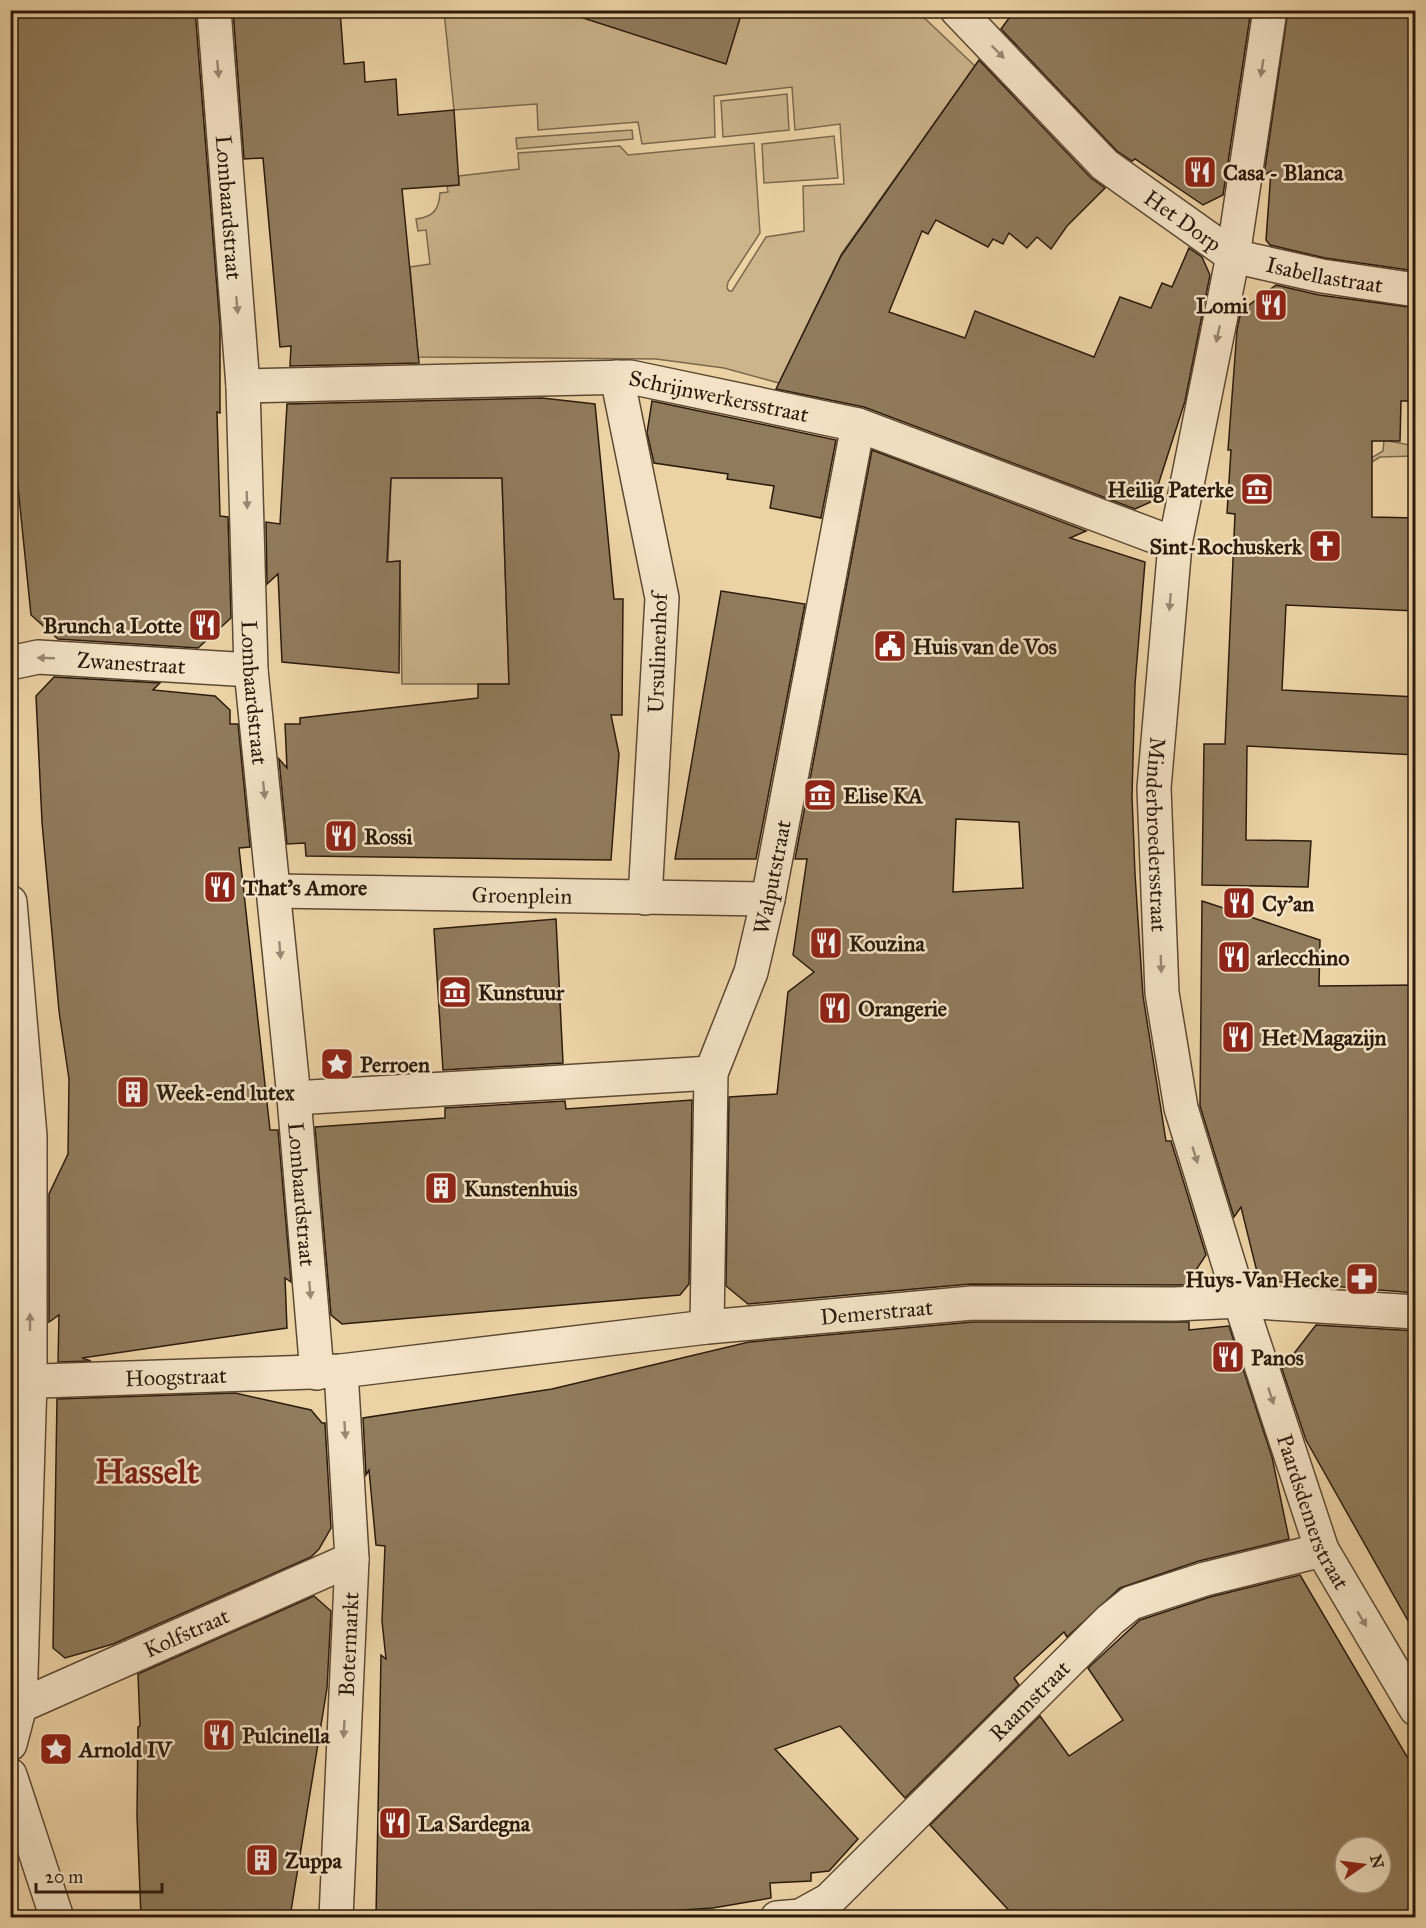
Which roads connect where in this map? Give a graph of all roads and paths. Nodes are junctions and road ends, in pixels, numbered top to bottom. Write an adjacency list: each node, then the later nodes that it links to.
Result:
1 (214, 10): 7 (street, Lombaardstraat, one-way to 7)
2 (957, 10): 4 (street, Het Dorp, one-way to 4)
3 (1270, 10): 4 (street, Het Dorp, one-way to 4)
4 (1233, 256): 5 (street, Isabellastraat); 9 (street, Minderbroedersstraat, one-way to 9)
5 (1416, 290)
6 (617, 377): 7 (street, Schrijnwerkersstraat); 8 (street, Schrijnwerkersstraat); 13 (street, Ursulinenhof)
7 (243, 386): 11 (street, Lombaardstraat, one-way to 11)
8 (858, 425): 9 (street, Schrijnwerkersstraat); 14 (street, Walputstraat)
9 (1174, 544): 18 (street, Minderbroedersstraat, one-way to 18)
10 (10, 663): 11 (street, Zwanestraat, one-way to 10)
11 (251, 670): 12 (street, Lombaardstraat, one-way to 12)
12 (274, 891): 13 (street, Groenplein); 17 (street, Lombaardstraat, one-way to 17)
13 (645, 898): 14 (street, Groenplein)
14 (768, 899): 16 (street, Walputstraat)
15 (10, 902): 22 (street, one-way to 15)
16 (711, 1073): 17 (street); 20 (street, Walputstraat)
17 (294, 1098): 21 (street, Lombaardstraat, one-way to 21)
18 (1240, 1301): 19 (street, Demerstraat); 20 (street, Demerstraat); 23 (street, Paardsdemerstraat, one-way to 23)
19 (1416, 1312)
20 (707, 1327): 21 (street, Demerstraat)
21 (329, 1372): 22 (street, Hoogstraat); 24 (street, Botermarkt, one-way to 24)
22 (20, 1381): 25 (street)
23 (1322, 1550): 26 (street, Paardsdemerstraat, one-way to 26); 31 (street, Raamstraat)
24 (352, 1559): 25 (street, Kolfstraat); 30 (street, Botermarkt, one-way to 30)
25 (20, 1706): 27 (street)
26 (1416, 1709)
27 (10, 1743)
28 (10, 1775): 29 (street)
29 (57, 1917)
30 (336, 1917)
31 (777, 1917)

